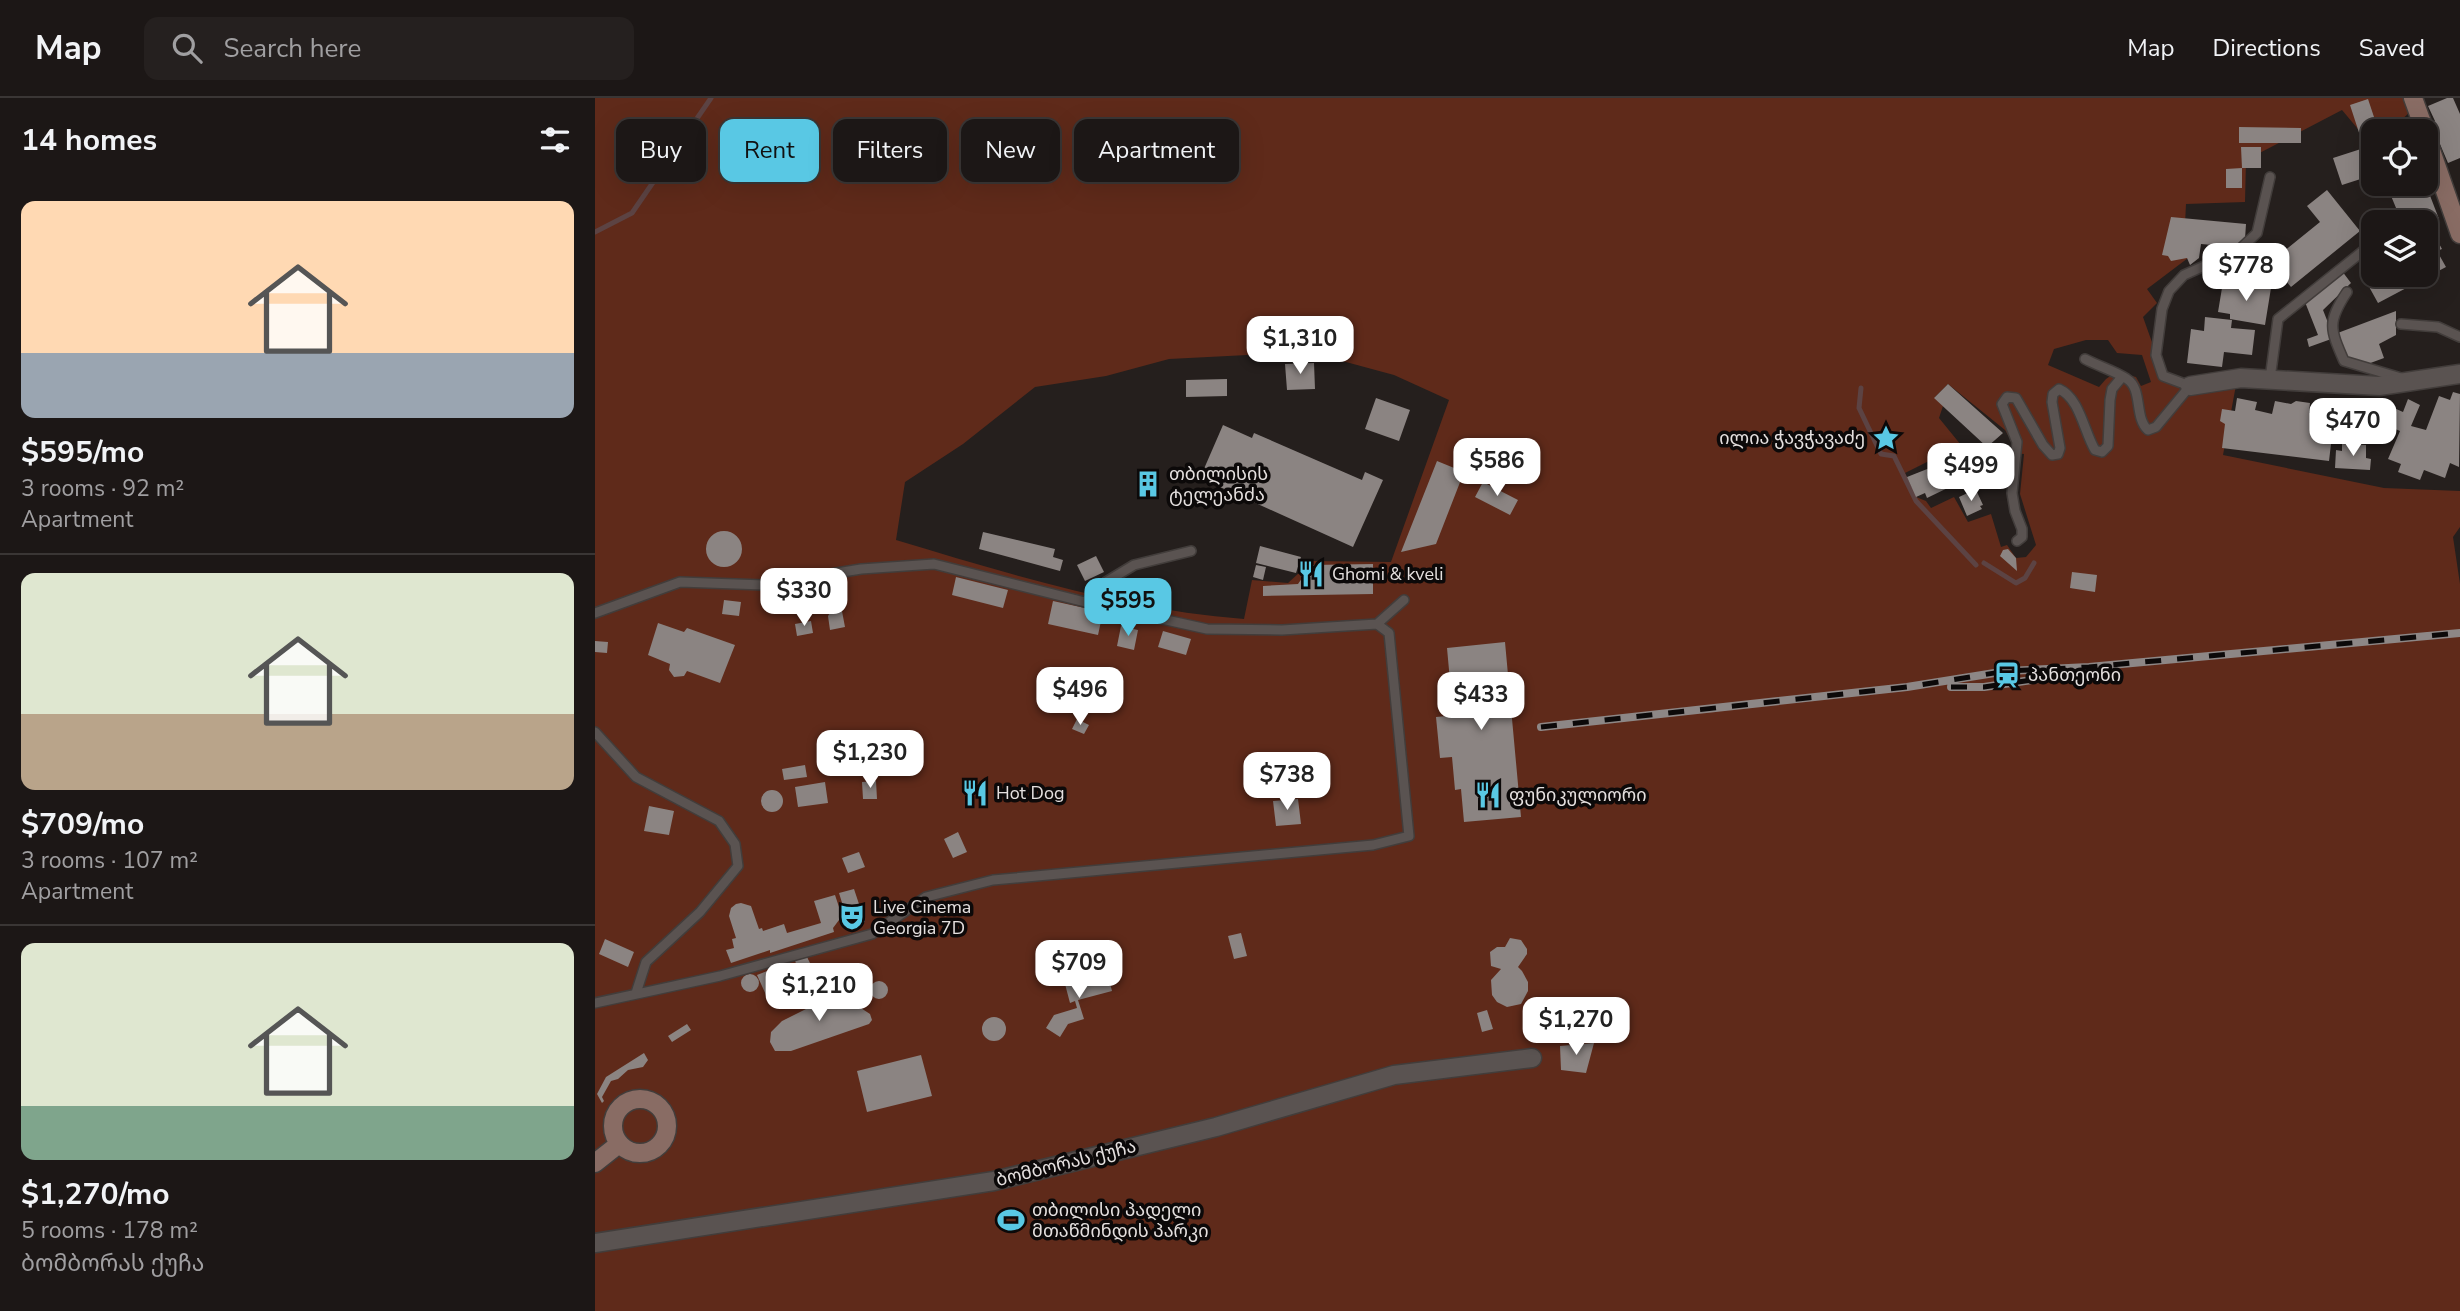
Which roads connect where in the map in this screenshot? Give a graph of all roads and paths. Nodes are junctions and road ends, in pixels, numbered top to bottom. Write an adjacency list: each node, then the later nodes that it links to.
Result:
1 (2413, 98): 2 (street)
2 (2420, 119)
3 (2438, 170): 5 (street)
4 (2270, 177): 15 (lane)
5 (2460, 234)
6 (2361, 253): 13 (lane)
7 (2347, 292): 14 (lane)
8 (2401, 324): 9 (lane)
9 (2460, 337)
10 (2085, 359): 12 (lane)
11 (2460, 374): 14 (street)
12 (2122, 377): 15 (lane); 16 (lane)
13 (2270, 379): 14 (street); 15 (street)
14 (2410, 381)
15 (2190, 386)
16 (2017, 541)
17 (1191, 551): 19 (lane)
18 (1404, 600): 21 (lane)
19 (1085, 602): 20 (lane); 21 (lane)
20 (595, 613)
21 (1377, 624): 23 (lane)
22 (595, 732): 23 (lane)
23 (636, 993): 24 (lane)
24 (595, 1003)
25 (1532, 1058): 28 (street, ბომბორას ქუჩა)
26 (619, 1144): 27 (street)
27 (595, 1163)
28 (595, 1243)

